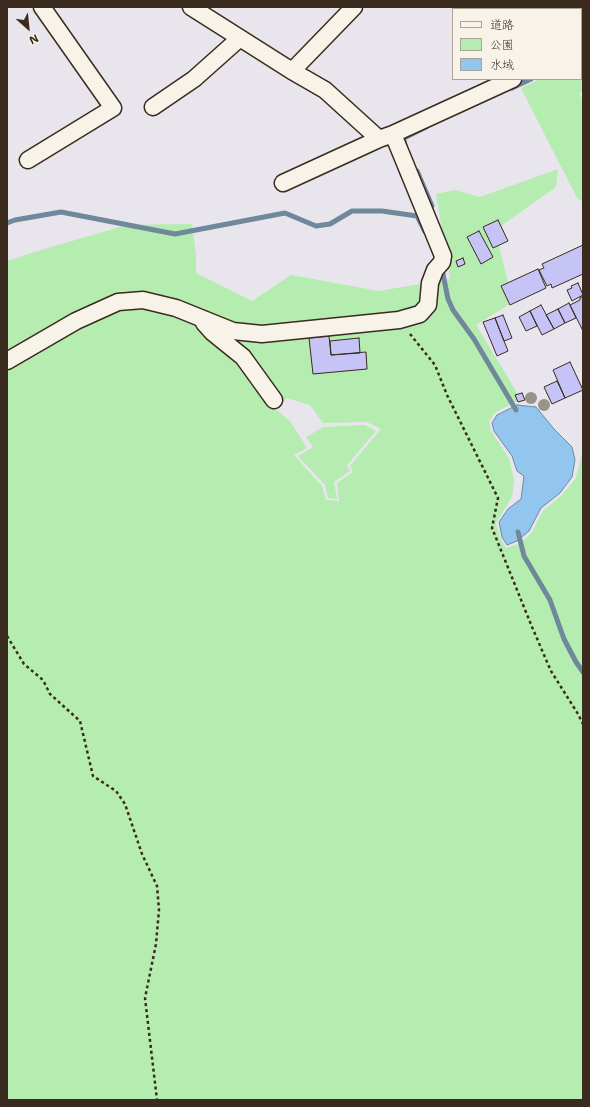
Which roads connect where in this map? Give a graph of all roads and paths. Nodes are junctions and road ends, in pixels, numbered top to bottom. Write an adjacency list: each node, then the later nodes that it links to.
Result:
1 (42, 7): 9 (street)
2 (191, 7): 4 (street)
3 (354, 7): 5 (street)
4 (240, 38): 5 (street); 7 (street)
5 (292, 71): 8 (street)
6 (511, 80): 8 (street)
7 (153, 107)
8 (386, 137): 10 (street); 12 (street)
9 (28, 160)
10 (283, 183)
11 (199, 318): 12 (street); 13 (street); 14 (street)
12 (399, 320): 16 (path)
13 (7, 361)
14 (274, 400)
15 (7, 636): 17 (path)
16 (583, 724)
17 (157, 1100)

